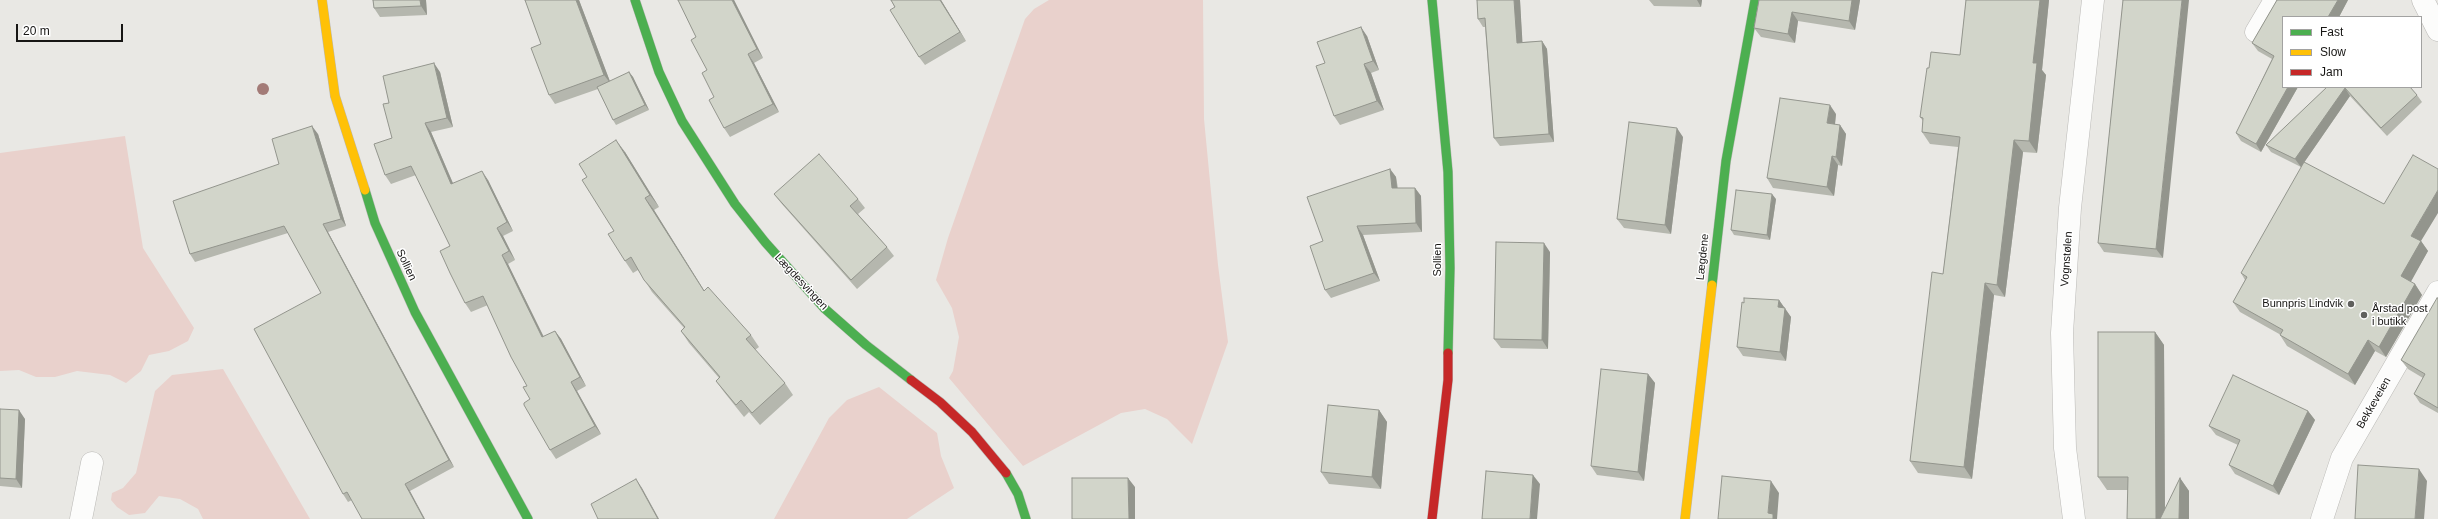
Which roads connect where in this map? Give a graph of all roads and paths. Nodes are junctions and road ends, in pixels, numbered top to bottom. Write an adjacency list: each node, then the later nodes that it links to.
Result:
1 (322, 0): 13 (street, Sollien)
2 (635, 0): 14 (street, Lægdesvingen)
3 (1432, 0): 15 (street, Sollien)
4 (1755, 0): 16 (street, Lægdene)
5 (2093, 0): 17 (street, Vognstølen)
6 (2274, 0): 9 (lane)
7 (2422, 0): 8 (street)
8 (2438, 30)
9 (2255, 32)
10 (2438, 292): 18 (street, Bekkeveien)
11 (92, 463): 12 (street)
12 (81, 519)
13 (528, 519)
14 (1026, 519)
15 (1432, 519)
16 (1685, 519)
17 (2074, 519)
18 (2322, 519)

